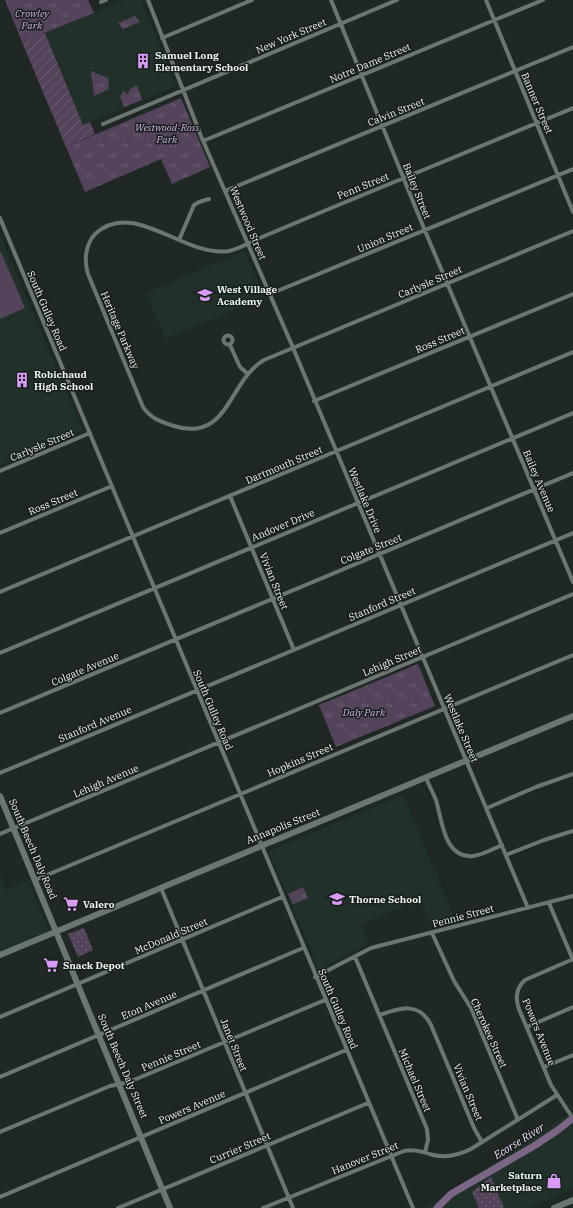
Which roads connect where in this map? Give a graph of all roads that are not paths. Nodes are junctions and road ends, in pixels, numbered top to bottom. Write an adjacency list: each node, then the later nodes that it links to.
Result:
1 (106, 0): 8 (street)
2 (148, 0): 11 (street, Westwood Street)
3 (252, 0): 11 (street)
4 (331, 0): 10 (street, Bailey Street)
5 (397, 0): 10 (street, New York Street)
6 (486, 0): 9 (street, Banner Street)
7 (543, 0): 9 (street, Notre Dame Street)
8 (101, 2)
9 (494, 20): 13 (street, Banner Street); 14 (street, Notre Dame Street)
10 (340, 24): 14 (street, Bailey Street); 15 (street, New York Street)
11 (162, 38): 15 (street, Westwood Street)
12 (573, 47): 13 (street, Calvin Street)
13 (515, 71): 18 (street, Banner Street); 19 (street, Calvin Street)
14 (361, 76): 19 (street, Bailey Street); 20 (street, Notre Dame Street)
15 (183, 90): 17 (street, New York Street); 20 (street, Westwood Street)
16 (573, 108): 18 (street, Penn Street)
17 (103, 124)
18 (536, 124): 22 (street, Banner Street); 23 (street, Penn Street)
19 (382, 127): 23 (street, Bailey Street); 24 (street, Calvin Street)
20 (203, 141): 24 (street, Westwood Street)
21 (573, 169): 22 (street, Union Street)
22 (558, 175): 26 (street, Banner Street); 29 (street, Union Street)
23 (404, 178): 29 (street, Bailey Street); 32 (street, Penn Street)
24 (225, 191): 32 (street, Westwood Street)
25 (209, 199): 31 (street)
26 (573, 212)
27 (0, 218): 28 (street, South Gulley Road)
28 (2, 227): 44 (street, South Gulley Road)
29 (425, 230): 33 (street, Bailey Street); 34 (street, Union Street)
30 (573, 231): 33 (street, Carlysle Street)
31 (179, 240): 32 (street, Heritage Parkway); 40 (street, Heritage Parkway)
32 (248, 244): 34 (street, Westwood Street)
33 (447, 284): 36 (street, Bailey Street); 38 (street, Carlysle Street)
34 (270, 294): 38 (street, Westwood Street)
35 (573, 294): 36 (street, Ross Street)
36 (470, 336): 41 (street, Bailey Street); 42 (street, Ross Street)
37 (230, 345): 40 (street)
38 (292, 348): 40 (street, Heritage Parkway); 42 (street, Westwood Street)
39 (573, 352): 41 (street, Dartmouth Street)
40 (248, 374)
41 (490, 387): 45 (street, Bailey Avenue); 46 (street, Dartmouth Street)
42 (314, 401): 46 (street, Westwood Street)
43 (573, 413): 45 (street, Andover Drive)
44 (90, 433): 47 (street, Carlysle Street); 49 (street, South Gulley Road)
45 (512, 438): 50 (street, Bailey Avenue); 52 (street, Andover Drive)
46 (336, 452): 51 (street, Dartmouth Street); 52 (street, Westlake Drive)
47 (0, 471)
48 (573, 473): 50 (street, Colgate Street)
49 (112, 486): 53 (street, Ross Street); 55 (street, South Gulley Road)
50 (533, 490): 56 (street, Bailey Avenue); 58 (street, Colgate Street)
51 (230, 496): 55 (street, Dartmouth Street); 57 (street, Vivian Street)
52 (357, 503): 57 (street, Andover Drive); 58 (street, Westlake Drive)
53 (0, 533)
54 (573, 533): 56 (street, Stanford Street)
55 (132, 536): 60 (street, South Gulley Road); 61 (street, Dartmouth Street)
56 (555, 540): 59 (street, Bailey Avenue); 64 (street, Stanford Street)
57 (252, 547): 60 (street, Andover Drive); 63 (street, Vivian Street)
58 (379, 554): 63 (street, Colgate Street); 64 (street, Westlake Street)
59 (573, 582)
60 (154, 588): 65 (street, South Gulley Road); 67 (street, Andover Drive)
61 (0, 592)
62 (573, 594): 69 (street, Lehigh Street)
63 (273, 598): 65 (street, Colgate Street); 66 (street, Vivian Street)
64 (402, 605): 66 (street, Stanford Street); 69 (street, Westlake Street)
65 (175, 639): 70 (street, South Gulley Road); 72 (street, Colgate Avenue)
66 (294, 650): 70 (street, Stanford Street)
67 (0, 653)
68 (573, 655): 71 (street, Hopkins Street)
69 (422, 657): 71 (street, Westlake Street); 74 (street, Lehigh Street)
70 (196, 691): 74 (street, South Gulley Road); 76 (street, Stanford Avenue)
71 (444, 708): 75 (street, Westlake Street); 79 (street, Hopkins Street)
72 (0, 713)
73 (573, 716): 75 (street, Annapolis Street)
74 (218, 742): 79 (street, South Gulley Road); 82 (street, Lehigh Avenue)
75 (466, 761): 78 (street, Annapolis Street); 81 (street, Westlake Street)
76 (0, 773)
77 (573, 774): 81 (street)
78 (426, 778): 85 (street); 86 (street, Annapolis Street)
79 (239, 794): 86 (street, South Gulley Road); 88 (street, Hopkins Street)
80 (0, 796): 82 (street, South Beech Daly Road)
81 (487, 808): 85 (street, Westlake Street)
82 (13, 828): 84 (street, Lehigh Avenue); 88 (street, South Beech Daly Road)
83 (573, 831): 87 (street)
84 (0, 834)
85 (502, 845): 87 (street, Westlake Street)
86 (261, 846): 89 (street, Annapolis Street); 91 (street, South Gulley Road)
87 (506, 855): 93 (street, Westlake Street)
88 (35, 880): 94 (street, South Beech Daly Road)
89 (161, 888): 94 (street, Annapolis Street); 96 (street, Janet Street)
90 (573, 896): 92 (street, Pennie Street)
91 (282, 897): 96 (street, McDonald Street); 97 (street, South Gulley Road)
92 (549, 902): 93 (street, Pennie Street); 100 (street)
93 (528, 908): 95 (street, Pennie Street)
94 (56, 932): 98 (street, Annapolis Street); 102 (street, South Beech Daly Street)
95 (432, 933): 99 (street, Pennie Street); 120 (street, Cherokee Street)
96 (182, 940): 102 (street, McDonald Street); 103 (street, Janet Street)
97 (303, 948): 101 (street, South Gulley Road); 103 (street, Eton Avenue)
98 (0, 955)
99 (355, 957): 101 (street, Pennie Street); 106 (street, Michael Street)
100 (573, 960): 108 (street, Powers Avenue)
101 (316, 977): 104 (street, South Gulley Road)
102 (78, 984): 107 (street, McDonald Street); 109 (street, South Beech Daly Street)
103 (203, 991): 109 (street, Eton Avenue); 110 (street, Janet Street)
104 (325, 1000): 110 (street, Pennie Street); 111 (street, South Gulley Road)
105 (573, 1007): 108 (street)
106 (380, 1015): 123 (street, Vivian Street); 125 (street, Michael Street)
107 (0, 1017)
108 (527, 1027): 113 (street, Powers Avenue)
109 (99, 1035): 114 (street, Eton Avenue); 115 (street, South Beech Daly Street)
110 (224, 1042): 115 (street, Pennie Street); 116 (street, Janet Street)
111 (346, 1050): 116 (street, Powers Avenue); 118 (street, South Gulley Road)
112 (573, 1055): 113 (street)
113 (544, 1067): 117 (street, Powers Avenue)
114 (0, 1077)
115 (120, 1084): 121 (street, Pennie Street); 122 (street, South Beech Daly Street)
116 (245, 1093): 122 (street, Powers Avenue); 124 (street, Janet Street)
117 (557, 1095): 119 (street, Powers Avenue); 120 (street, Hanover Street)
118 (368, 1103): 124 (street, Currier Street); 126 (street, South Gulley Road)
119 (570, 1114)
120 (518, 1120): 123 (street, Hanover Street)
121 (0, 1132)
122 (141, 1137): 127 (street, South Beech Daly Street); 128 (street, Powers Avenue)
123 (482, 1142): 125 (street, Hanover Street)
124 (267, 1145): 127 (street, Currier Street); 129 (street, Janet Street)
125 (425, 1152): 126 (street, Hanover Street)
126 (390, 1155): 129 (street, Hanover Street); 135 (street, South Gulley Road)
127 (162, 1189): 131 (street, Currier Street); 132 (street, South Beech Daly Street)
128 (0, 1197)
129 (288, 1198): 133 (street, Hanover Street); 134 (street, Janet Street)
130 (573, 1200): 136 (street)
131 (118, 1208)
132 (170, 1208)
133 (264, 1208)
134 (293, 1208)
135 (411, 1208)
136 (554, 1208)

